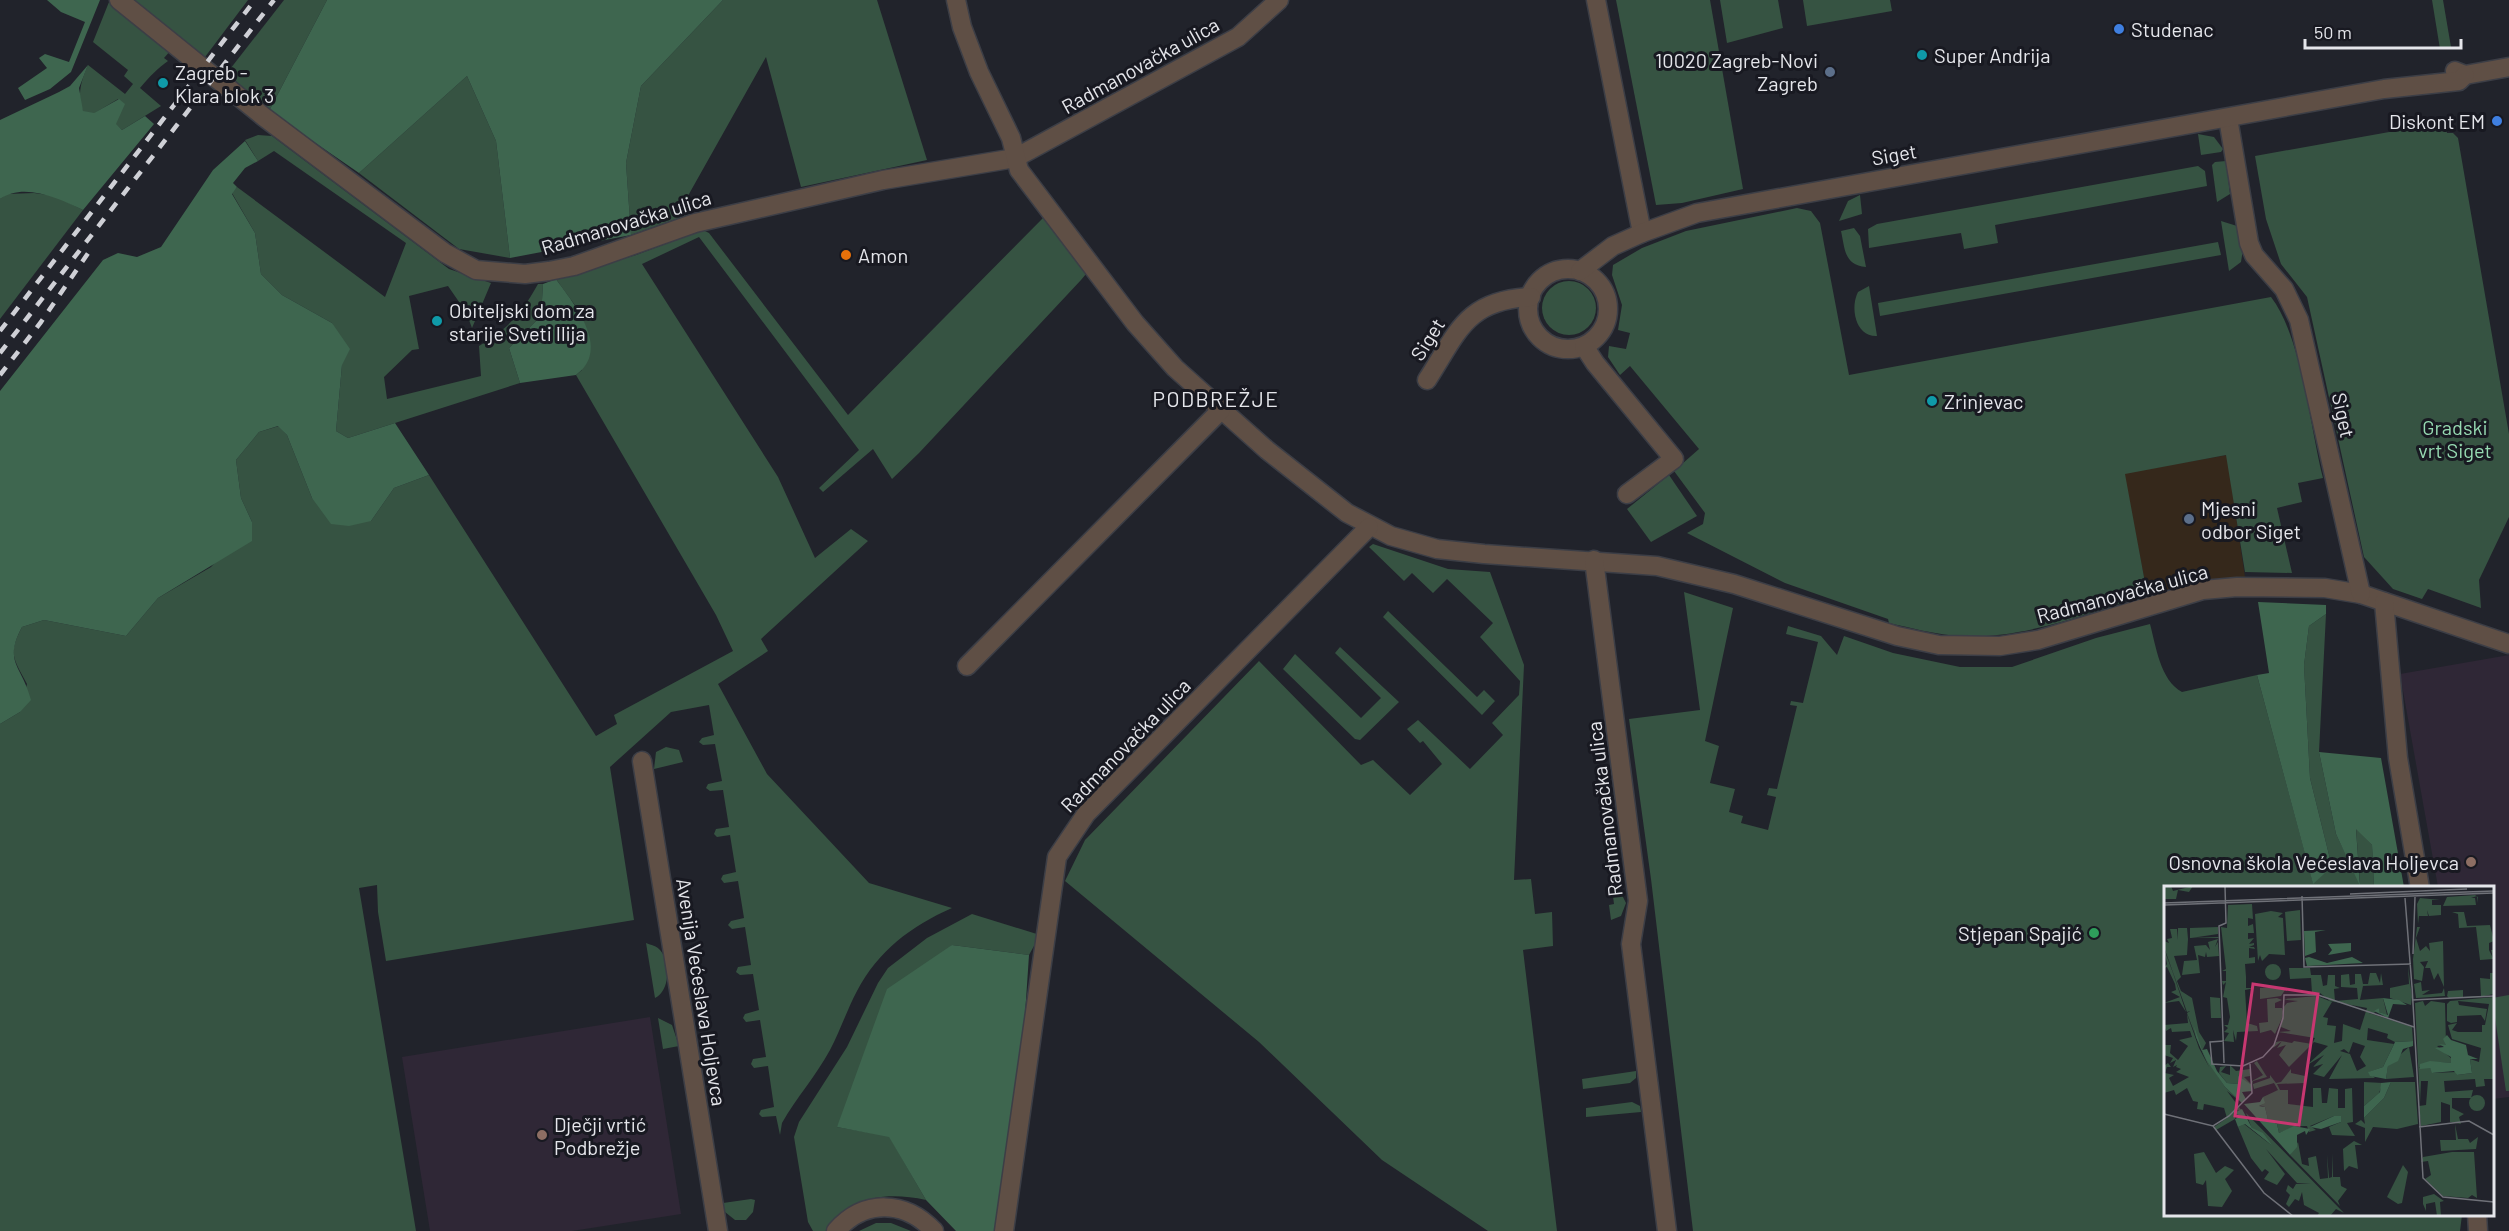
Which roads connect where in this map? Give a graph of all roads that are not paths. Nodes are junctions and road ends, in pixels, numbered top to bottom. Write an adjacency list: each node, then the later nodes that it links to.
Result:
1 (119, 0): 7 (street, Radmanovačka ulica)
2 (956, 0): 7 (street, Radmanovačka ulica)
3 (1279, 0): 7 (street, Radmanovačka ulica)
4 (1596, 0): 8 (street)
5 (2509, 67): 6 (street, Siget)
6 (2228, 118): 8 (street, Siget); 17 (street, Siget)
7 (1015, 158): 13 (street, Radmanovačka ulica)
8 (1642, 233): 9 (street, Siget)
9 (1580, 271): 10 (street); 11 (street)
10 (1531, 297): 11 (street); 12 (street, Siget)
11 (1584, 346): 14 (street)
12 (1428, 380)
13 (1221, 410): 15 (street, Radmanovačka ulica); 20 (street)
14 (1627, 494)
15 (1369, 527): 16 (street, Radmanovačka ulica); 27 (street, Radmanovačka ulica)
16 (1594, 560): 17 (street, Radmanovačka ulica); 28 (street, Radmanovačka ulica)
17 (2361, 594): 18 (street, Radmanovačka ulica)
18 (2384, 602): 19 (street); 22 (street)
19 (2509, 644)
20 (967, 666)
21 (642, 761): 24 (street, Avenija Većeslava Holjevca)
22 (2420, 886)
23 (2477, 1216): 29 (street)
24 (718, 1231)
25 (836, 1231): 26 (street)
26 (934, 1231)
27 (1004, 1231)
28 (1667, 1231)
29 (2478, 1231)

